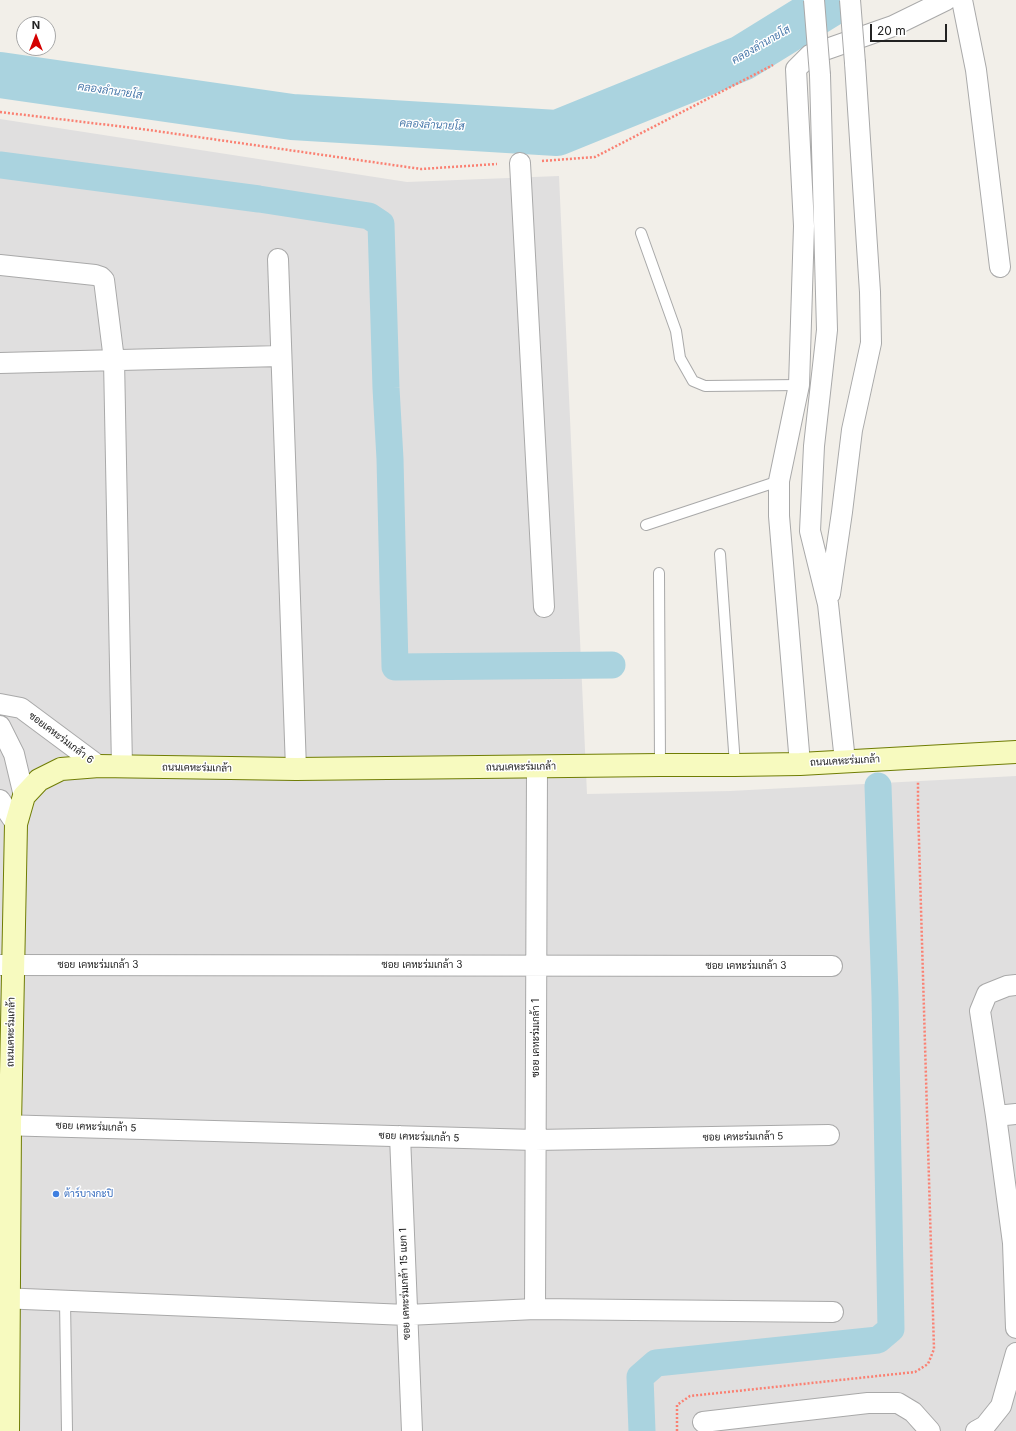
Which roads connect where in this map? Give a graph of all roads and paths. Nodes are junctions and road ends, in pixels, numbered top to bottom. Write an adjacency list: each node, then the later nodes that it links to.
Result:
1 (814, 0): 20 (street, bridge)
2 (850, 0): 20 (street, bridge)
3 (946, 0): 15 (street)
4 (962, 0): 11 (street)
5 (779, 62): 7 (path)
6 (0, 112): 7 (path)
7 (520, 163): 21 (street)
8 (641, 233): 15 (lane)
9 (278, 259): 12 (street)
10 (0, 265): 13 (street)
11 (1000, 267)
12 (281, 356): 13 (street); 33 (street)
13 (114, 360): 14 (street); 31 (street)
14 (0, 363)
15 (799, 384): 16 (street)
16 (779, 481): 17 (lane); 27 (street)
17 (646, 525)
18 (720, 554): 30 (lane)
19 (659, 573): 28 (lane)
20 (828, 604): 26 (street)
21 (544, 608)
22 (0, 704): 29 (street, ซอยเคหะร่มเกล้า 6)
23 (0, 726): 34 (street)
24 (1016, 752): 25 (street, ถนนเคหะร่มเกล้า)
25 (919, 756): 26 (street, ถนนเคหะร่มเกล้า); 55 (path)
26 (845, 761): 27 (street, ถนนเคหะร่มเกล้า)
27 (800, 764): 30 (street, ถนนเคหะร่มเกล้า)
28 (660, 765): 30 (street, ถนนเคหะร่มเกล้า); 32 (street, ถนนเคหะร่มเกล้า)
29 (99, 766): 31 (street, ถนนเคหะร่มเกล้า); 34 (street, ถนนเคหะร่มเกล้า)
30 (734, 766)
31 (122, 767): 33 (street, ถนนเคหะร่มเกล้า)
32 (536, 767): 33 (street, ถนนเคหะร่มเกล้า); 38 (street, ซอย เคหะร่มเกล้า 1)
33 (296, 769)
34 (24, 796): 36 (street, ถนนเคหะร่มเกล้า)
35 (0, 800): 36 (street)
36 (16, 824): 37 (street, ถนนเคหะร่มเกล้า)
37 (6, 965): 38 (street, ซอย เคหะร่มเกล้า 3); 43 (street, ถนนเคหะร่มเกล้า)
38 (536, 966): 39 (street, ซอย เคหะร่มเกล้า 3); 46 (street, ซอย เคหะร่มเกล้า 1)
39 (832, 966)
40 (1016, 985): 42 (street)
41 (1016, 1114): 42 (street)
42 (996, 1116): 47 (street)
43 (5, 1125): 45 (street, ซอย เคหะร่มเกล้า 5); 48 (street, ถนนเคหะร่มเกล้า)
44 (829, 1135): 46 (street, ซอย เคหะร่มเกล้า 5)
45 (400, 1136): 46 (street, ซอย เคหะร่มเกล้า 5); 52 (street, ซอย เคหะร่มเกล้า 15 แยก 1)
46 (535, 1140): 50 (street, ซอย เคหะร่มเกล้า 1)
47 (1014, 1243): 53 (street)
48 (5, 1298): 49 (street); 57 (street, ถนนเคหะร่มเกล้า)
49 (65, 1300): 52 (street); 58 (lane)
50 (535, 1309): 51 (street); 52 (street)
51 (833, 1312)
52 (407, 1315): 59 (street, ซอย เคหะร่มเกล้า 15 แยก 1)
53 (1016, 1327)
54 (1016, 1353): 61 (street)
55 (928, 1364)
56 (703, 1422): 60 (street)
57 (8, 1431)
58 (67, 1431)
59 (412, 1431)
60 (930, 1431)
61 (976, 1431)

